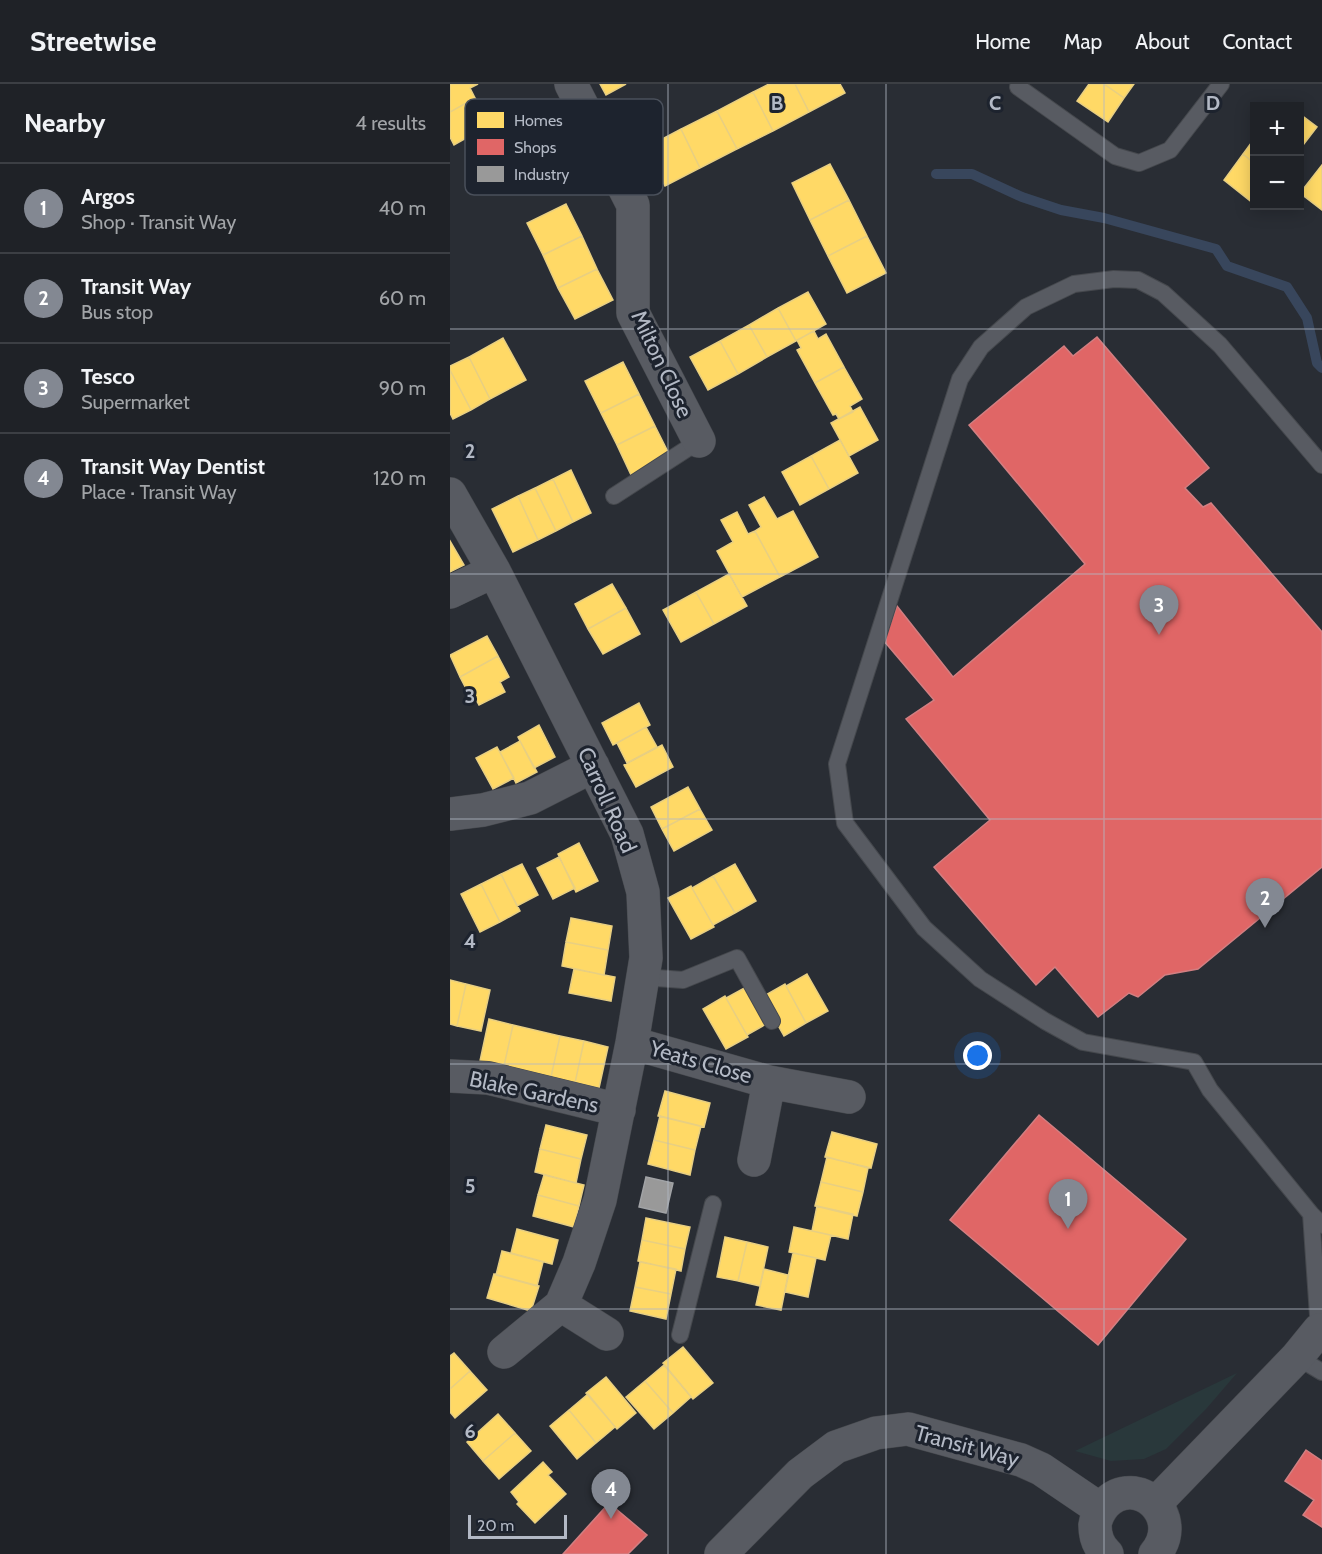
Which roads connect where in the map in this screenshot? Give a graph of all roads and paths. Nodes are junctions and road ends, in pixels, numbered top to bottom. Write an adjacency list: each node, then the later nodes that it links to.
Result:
1 (1221, 84): 2 (lane)
2 (1018, 87)
3 (627, 195): 4 (street, Milton Close)
4 (699, 441): 7 (lane)
5 (1322, 465): 21 (lane)
6 (450, 494): 8 (street, Carroll Road)
7 (614, 495)
8 (494, 571): 9 (street); 10 (street, Carroll Road)
9 (450, 592)
10 (593, 766): 11 (street); 12 (street, Carroll Road)
11 (450, 814)
12 (643, 977): 13 (lane); 14 (street, Carroll Road)
13 (772, 1021)
14 (632, 1043): 16 (street, Yeats Close); 18 (street, Carroll Road)
15 (450, 1076): 18 (street, Blake Gardens)
16 (770, 1082): 17 (street, Yeats Close); 19 (street, Yeats Close)
17 (849, 1097)
18 (618, 1110): 22 (street, Carroll Road)
19 (754, 1160)
20 (713, 1204): 25 (lane)
21 (1317, 1219): 23 (lane)
22 (561, 1305): 24 (street); 26 (street, Carroll Road)
23 (1320, 1328): 27 (street)
24 (607, 1334)
25 (681, 1335)
26 (504, 1352)
27 (1309, 1365): 28 (street)
28 (1156, 1503): 29 (street); 30 (street)
29 (1101, 1509): 31 (street, Transit Way); 32 (street)
30 (1163, 1552)
31 (721, 1554)
32 (1107, 1554)

